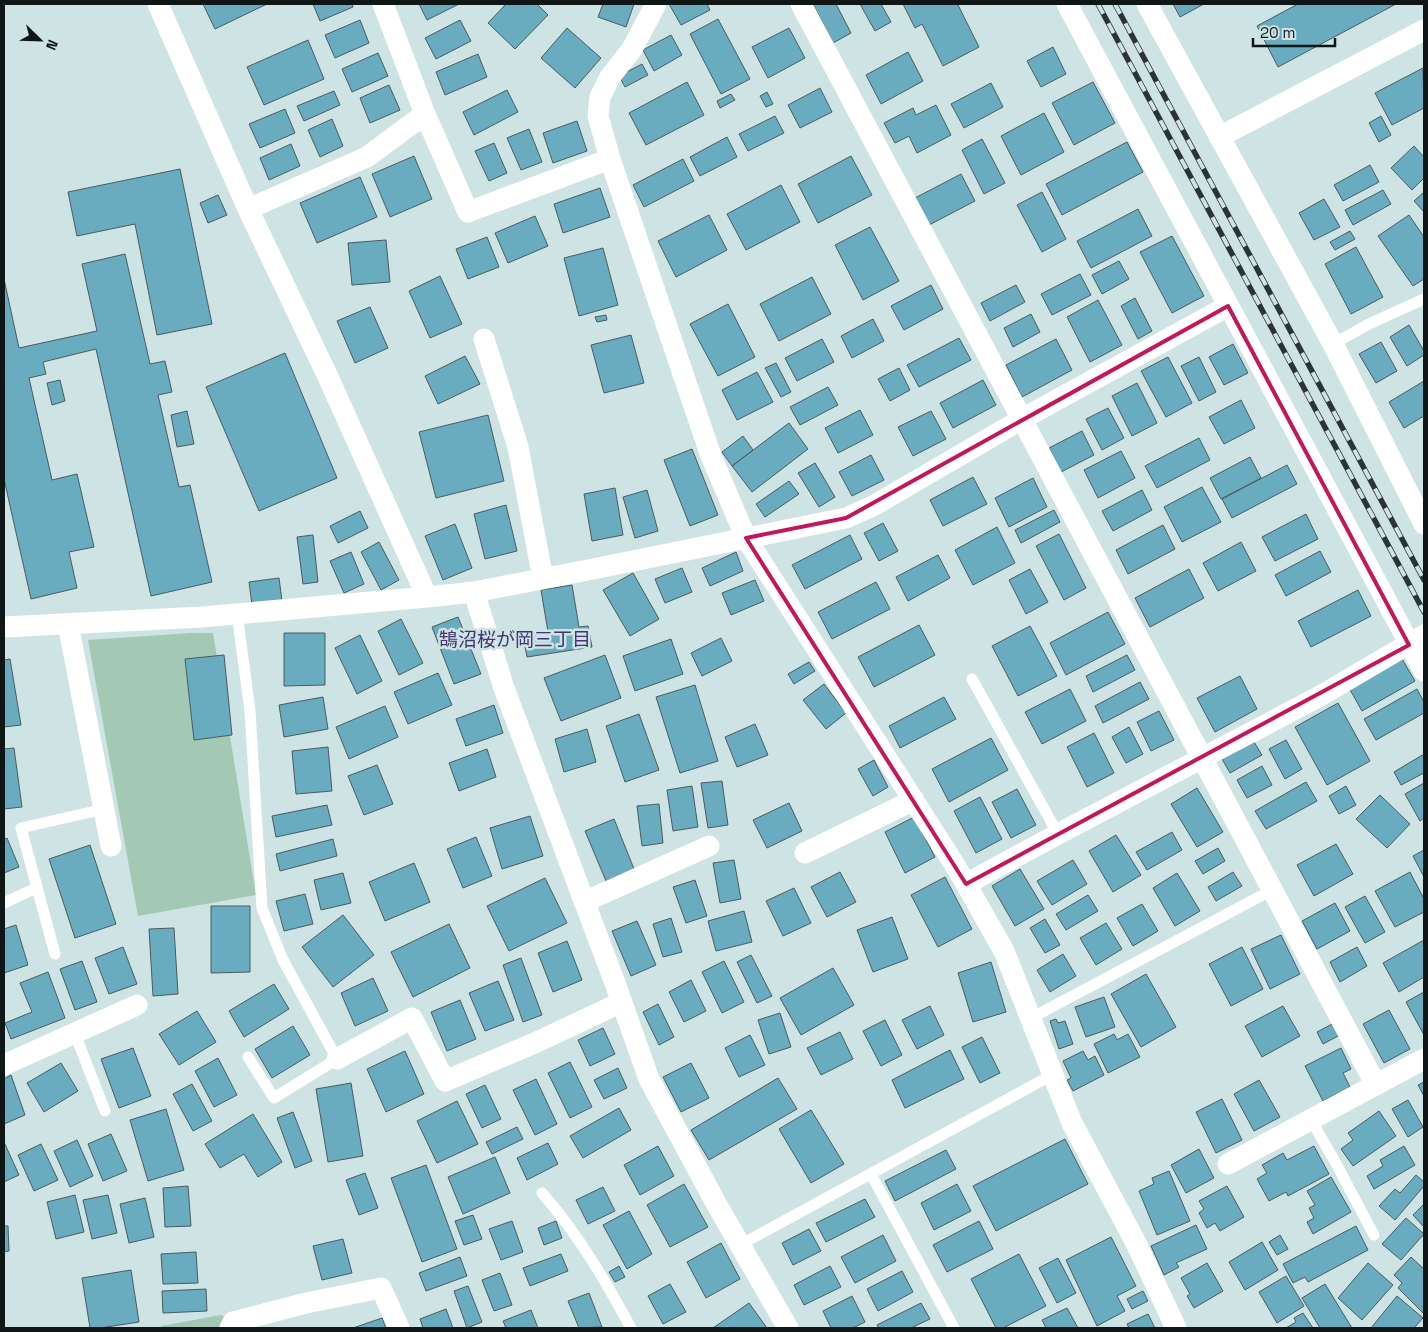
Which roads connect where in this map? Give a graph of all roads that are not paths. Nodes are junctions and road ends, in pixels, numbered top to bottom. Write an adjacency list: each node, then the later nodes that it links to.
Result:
1 (158, 4): 11 (street)
2 (383, 4): 8 (street)
3 (656, 4): 10 (street)
4 (801, 4): 16 (street)
5 (1067, 4): 13 (street)
6 (1147, 4): 9 (street)
7 (1424, 30): 9 (street)
8 (425, 114): 10 (street); 11 (street)
9 (1219, 136): 15 (street)
10 (610, 158): 18 (street)
11 (248, 209): 21 (street)
12 (1424, 299): 15 (lane)
13 (1228, 306): 16 (street); 25 (street)
14 (484, 339): 19 (street)
15 (1333, 344): 17 (street)
16 (1022, 419): 18 (street); 28 (street)
17 (1424, 524)
18 (746, 538): 19 (street); 29 (street)
19 (543, 579): 20 (street)
20 (474, 592): 21 (street); 38 (street)
21 (427, 597): 22 (street)
22 (237, 613): 23 (street); 46 (lane)
23 (68, 624): 24 (street); 30 (street)
24 (4, 627)
25 (1417, 640): 26 (street); 28 (street)
26 (1424, 671)
27 (972, 679): 31 (lane)
28 (1202, 758): 31 (street); 37 (street)
29 (914, 800): 34 (street); 35 (street)
30 (104, 809): 32 (street); 36 (lane)
31 (1058, 834): 35 (street)
32 (111, 846)
33 (709, 846): 38 (street)
34 (805, 853)
35 (966, 884): 43 (street)
36 (36, 888): 39 (lane); 40 (lane)
37 (1272, 890): 43 (lane); 50 (street)
38 (584, 902): 41 (street)
39 (4, 903)
40 (55, 954)
41 (622, 1002): 46 (street); 57 (street)
42 (137, 1005): 44 (street)
43 (1031, 1018): 49 (street)
44 (75, 1034): 48 (street); 51 (lane)
45 (248, 1057): 46 (lane)
46 (337, 1059)
47 (1424, 1060): 50 (street)
48 (4, 1065)
49 (1052, 1075): 54 (lane); 63 (street)
50 (1376, 1085): 52 (street)
51 (105, 1111)
52 (1310, 1120): 53 (street); 56 (lane)
53 (1228, 1164)
54 (872, 1174): 57 (lane); 62 (lane)
55 (542, 1193): 60 (lane)
56 (1374, 1235)
57 (740, 1245): 61 (street)
58 (230, 1328): 59 (street)
59 (399, 1328)
60 (631, 1328)
61 (788, 1328)
62 (954, 1328)
63 (1176, 1328)

